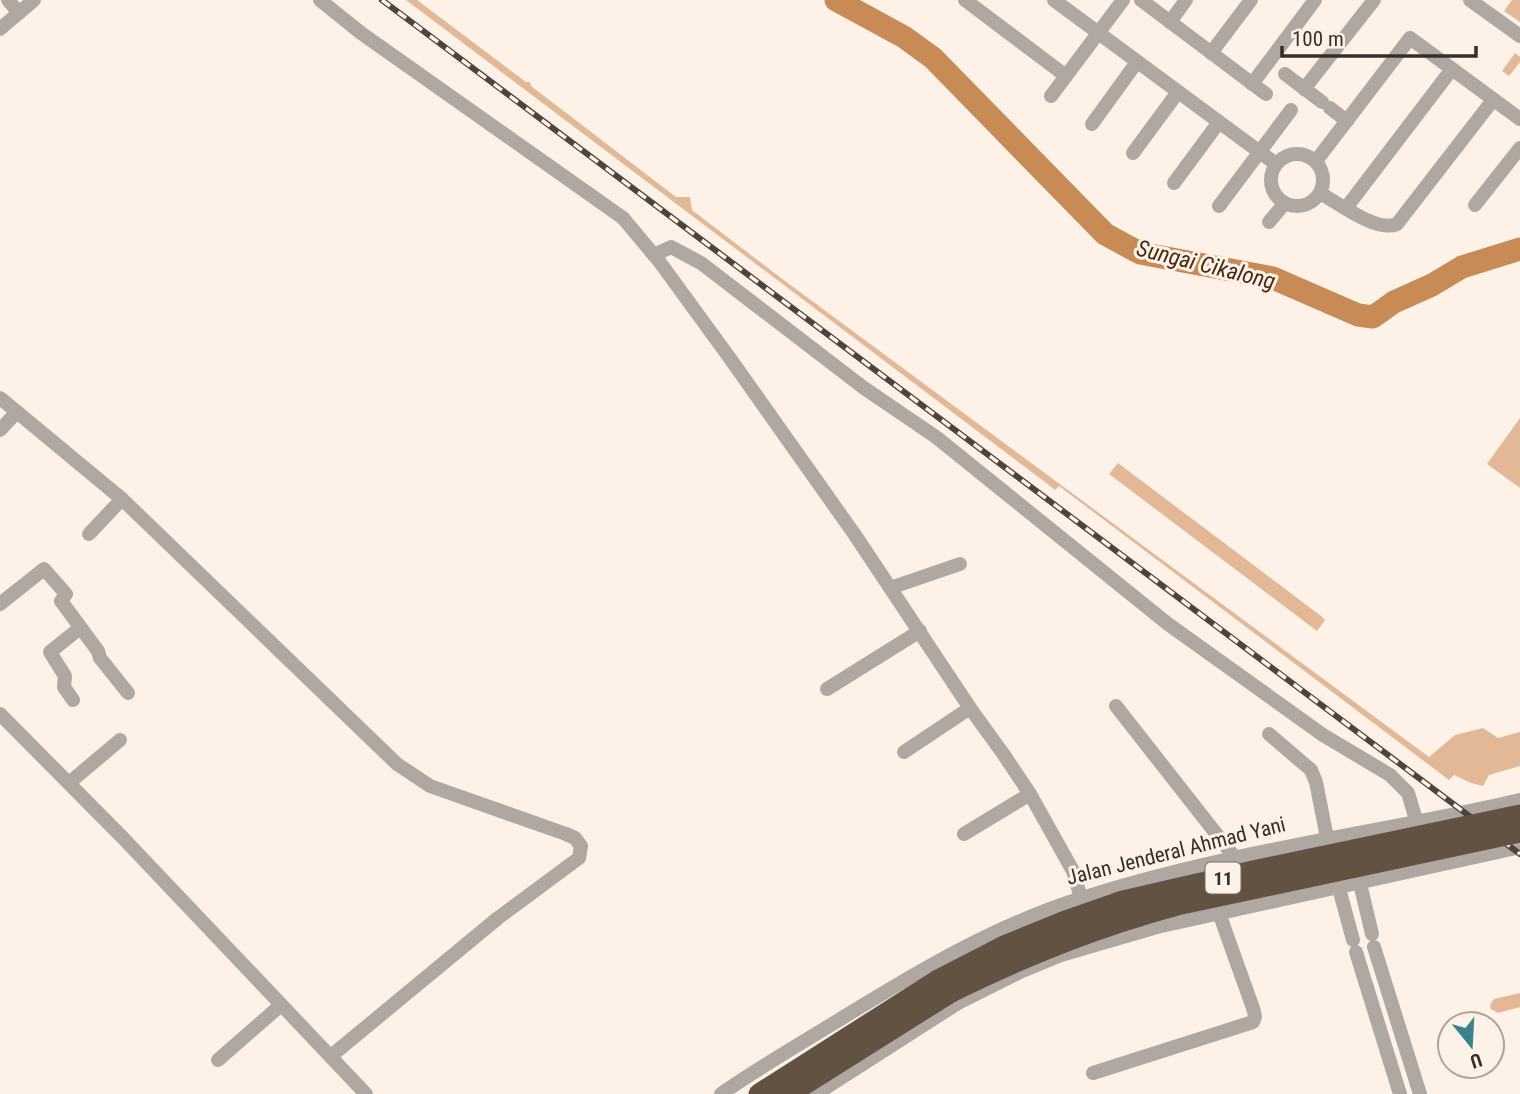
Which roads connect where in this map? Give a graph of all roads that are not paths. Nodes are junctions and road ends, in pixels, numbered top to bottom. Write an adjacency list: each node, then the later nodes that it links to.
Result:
1 (8, 0): 13 (street)
2 (34, 0): 13 (street)
3 (320, 0): 46 (street)
4 (965, 0): 22 (street)
5 (1123, 0): 16 (street)
6 (1141, 0): 14 (street)
7 (1186, 0): 14 (street)
8 (1251, 0): 18 (street)
9 (1315, 0): 20 (street)
10 (1374, 0): 24 (street)
11 (1057, 1): 16 (street)
12 (1476, 2): 17 (street)
13 (19, 13): 15 (street)
14 (1170, 22): 18 (street)
15 (0, 29)
16 (1098, 33): 19 (street); 22 (street)
17 (1520, 36)
18 (1211, 53): 23 (street)
19 (1138, 61): 25 (street); 33 (street)
20 (1277, 68): 23 (street); 24 (street)
21 (1452, 69): 28 (street); 31 (street); 44 (street)
22 (1066, 76): 27 (street)
23 (1252, 84): 26 (street)
24 (1304, 89): 31 (street)
25 (1178, 92): 32 (street); 36 (street)
26 (1266, 94)
27 (1051, 96)
28 (1493, 100): 30 (street); 44 (street)
29 (1291, 110): 35 (street)
30 (1520, 119)
31 (1347, 121): 37 (street)
32 (1219, 122): 35 (street); 39 (street)
33 (1092, 124)
34 (1520, 148): 42 (street)
35 (1261, 152): 38 (street); 43 (street)
36 (1133, 153)
37 (1316, 161): 38 (street); 40 (street)
38 (1276, 164): 41 (street)
39 (1174, 183)
40 (1320, 193): 41 (street); 44 (street)
41 (1285, 202): 45 (street)
42 (1475, 205)
43 (1219, 206)
44 (1346, 208)
45 (1269, 222)
46 (654, 255): 53 (street); 70 (street)
47 (0, 398): 48 (street)
48 (17, 412): 49 (street); 50 (street)
49 (0, 430)
50 (122, 499): 51 (street); 85 (street)
51 (89, 534)
52 (960, 564): 53 (street)
53 (890, 588): 56 (street)
54 (0, 604): 55 (street)
55 (80, 628): 58 (street); 59 (street)
56 (920, 631): 57 (street); 61 (street)
57 (827, 689)
58 (128, 693)
59 (73, 700)
60 (1116, 706): 76 (street)
61 (970, 708): 65 (street); 67 (street)
62 (0, 714): 66 (street)
63 (1269, 734): 74 (street)
64 (120, 740): 66 (street)
65 (904, 752)
66 (69, 783): 83 (street)
67 (1030, 794): 72 (street); 79 (street)
68 (1520, 800): 70 (street, Jalan Jenderal Ahmad Yani)
69 (1520, 815): 84 (highway, Jalan Jenderal Ahmad Yani / 11, bridge)
70 (1417, 823): 73 (street, Jalan Jenderal Ahmad Yani)
71 (1520, 832): 84 (highway, Jalan Jenderal Ahmad Yani / 11, bridge)
72 (964, 834)
73 (1349, 836): 74 (street, Jalan Jenderal Ahmad Yani); 77 (street)
74 (1327, 840): 76 (street, Jalan Jenderal Ahmad Yani); 78 (street)
75 (1520, 847): 77 (street)
76 (1236, 859): 79 (street, Jalan Jenderal Ahmad Yani)
77 (1360, 883): 78 (street); 81 (street)
78 (1339, 888): 80 (street); 82 (street)
79 (1082, 898): 91 (street, Jalan Jenderal Ahmad Yani)
80 (1219, 913): 87 (street); 94 (street)
81 (1374, 946): 82 (street); 88 (street)
82 (1356, 952): 89 (street)
83 (281, 1005): 85 (street); 86 (street)
84 (909, 1007): 92 (highway, Jalan Jenderal Ahmad Yani / 11); 93 (highway, Jalan Jenderal Ahmad Yani / 11)
85 (331, 1056): 90 (street)
86 (218, 1060)
87 (1093, 1073)
88 (1414, 1076): 89 (street); 95 (street)
89 (1398, 1088)
90 (366, 1094)
91 (721, 1094)
92 (759, 1094)
93 (789, 1094)
94 (816, 1094)
95 (1420, 1094)

